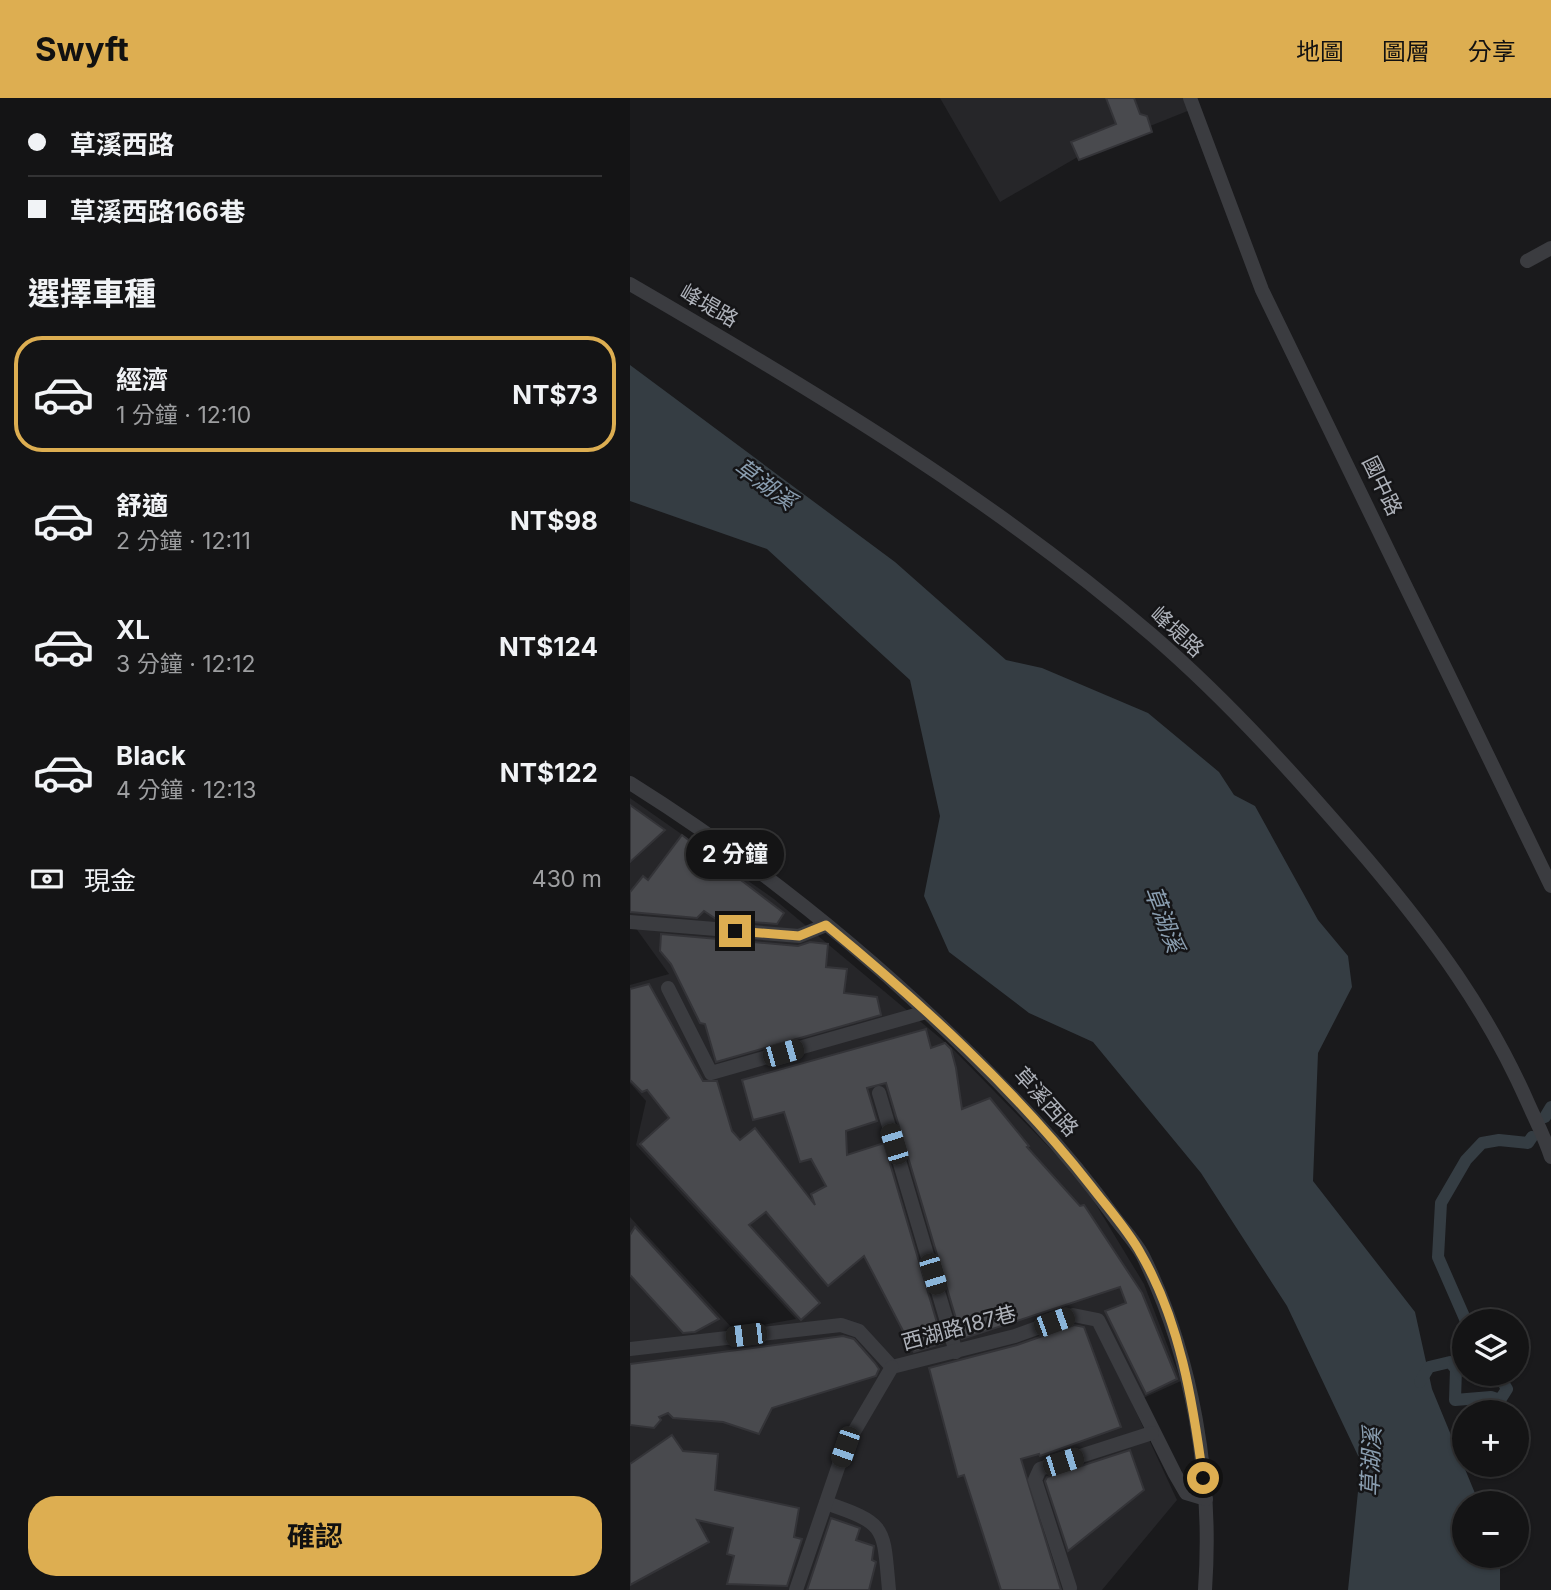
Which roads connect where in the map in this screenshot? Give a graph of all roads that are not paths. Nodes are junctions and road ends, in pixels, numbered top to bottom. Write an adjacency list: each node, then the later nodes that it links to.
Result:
1 (1191, 98): 6 (street, 國中路)
2 (1551, 248): 3 (street)
3 (1527, 261)
4 (630, 284): 12 (street, 峰堤路)
5 (630, 783): 8 (street, 草溪西路)
6 (1551, 886)
7 (630, 922): 8 (street)
8 (826, 925): 10 (street, 草溪西路)
9 (668, 988): 10 (street)
10 (926, 1012): 17 (street, 草溪西路)
11 (879, 1093): 14 (street)
12 (1551, 1157)
13 (630, 1349): 15 (street, 西湖路187巷)
14 (957, 1352): 15 (street, 西湖路187巷); 16 (street, 西湖路187巷)
15 (891, 1367): 18 (street)
16 (1152, 1433): 17 (street, 西湖路187巷); 19 (street)
17 (1206, 1499): 22 (street, 草溪西路)
18 (826, 1503): 20 (street); 21 (street)
19 (1070, 1588)
20 (796, 1590)
21 (888, 1590)
22 (1205, 1590)

